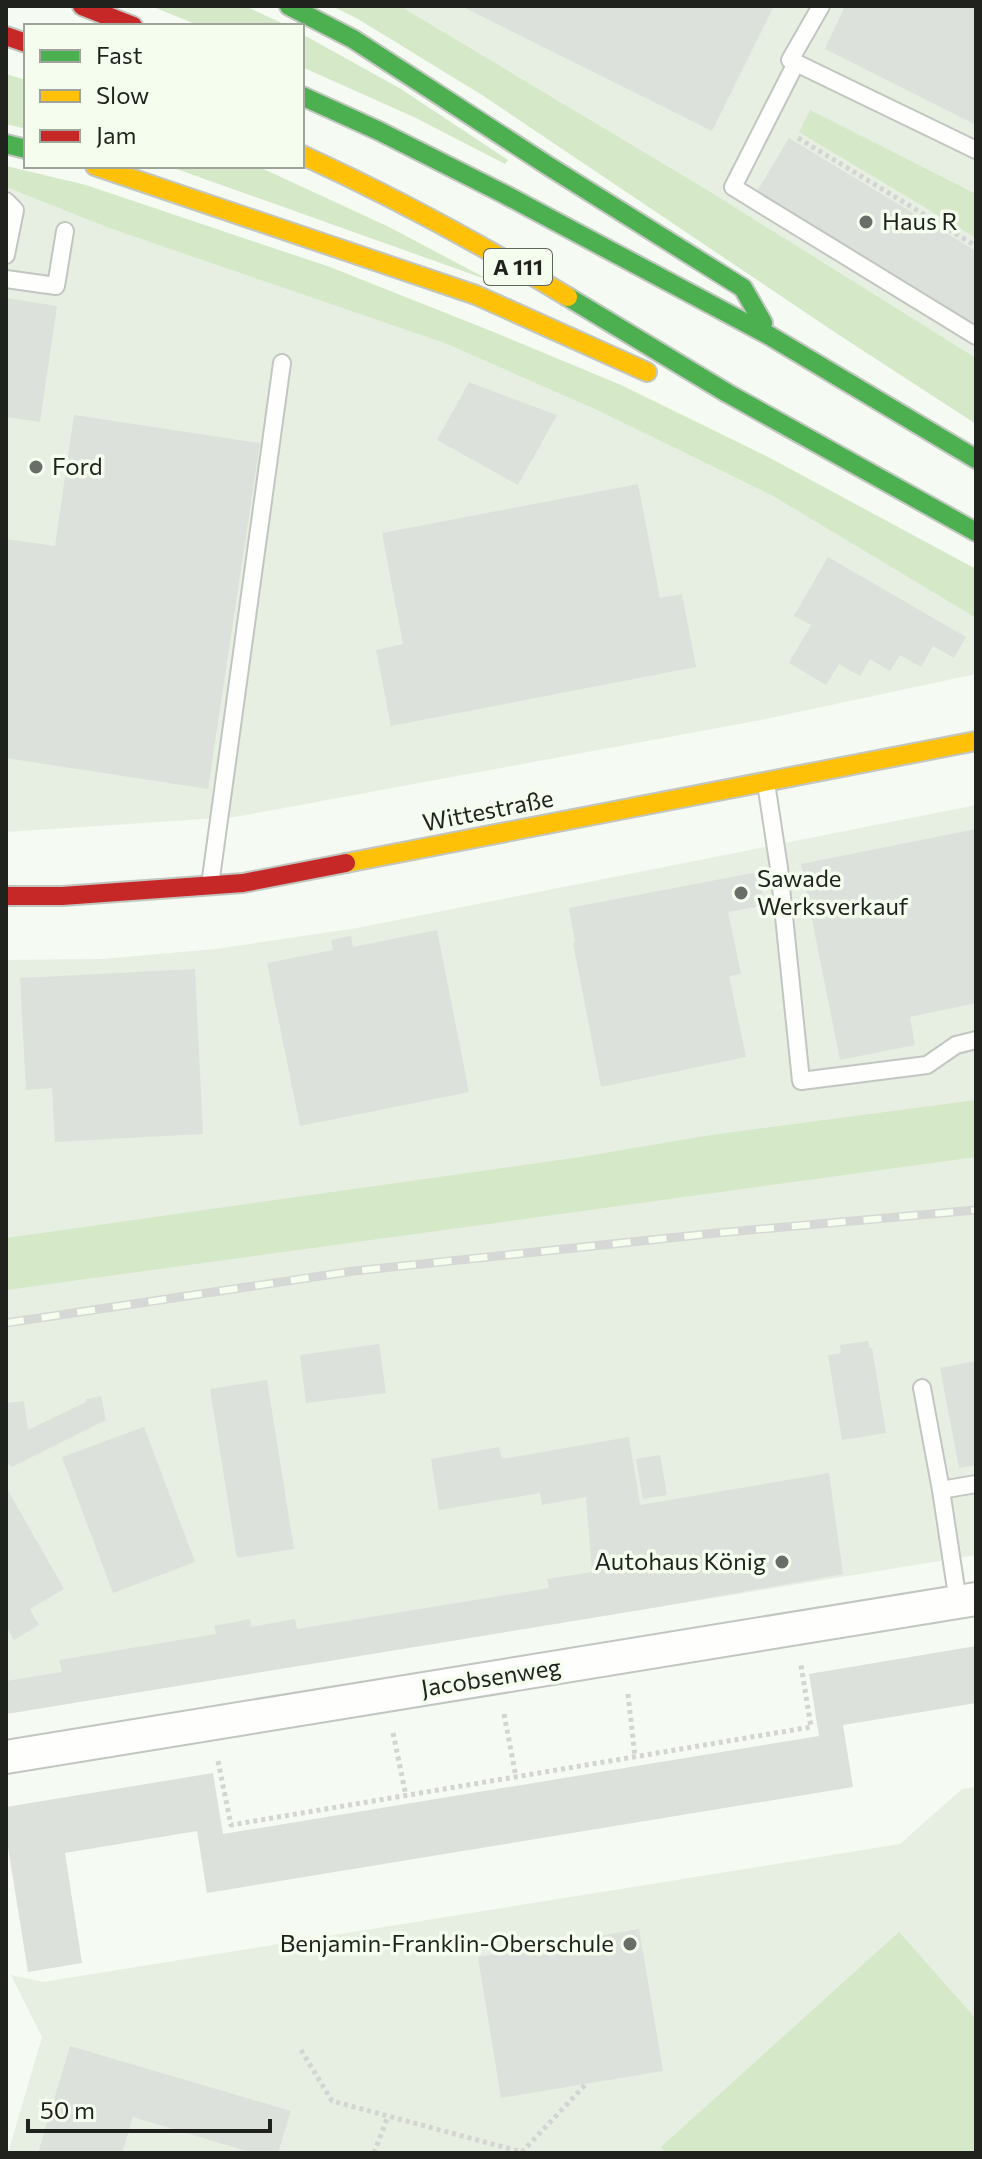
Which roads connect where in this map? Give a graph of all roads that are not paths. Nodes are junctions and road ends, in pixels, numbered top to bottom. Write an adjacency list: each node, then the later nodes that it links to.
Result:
1 (82, 6): 4 (main road)
2 (289, 6): 14 (main road)
3 (821, 6): 5 (lane)
4 (128, 24)
5 (796, 63): 7 (lane); 15 (lane)
6 (304, 97): 14 (main road, A 111)
7 (976, 150)
8 (304, 156): 17 (main road, A 111)
9 (101, 168): 17 (main road)
10 (6, 201): 12 (lane)
11 (65, 231): 13 (lane)
12 (6, 255)
13 (6, 279)
14 (770, 336): 18 (main road, A 111)
15 (976, 336)
16 (282, 363): 22 (lane)
17 (727, 393): 19 (main road, A 111)
18 (976, 459)
19 (976, 532)
20 (976, 741): 21 (main road, Wittestraße)
21 (766, 782): 22 (main road, Wittestraße); 24 (lane)
22 (210, 886): 23 (main road, Wittestraße)
23 (6, 896)
24 (976, 1040)
25 (922, 1388): 27 (lane)
26 (976, 1484): 27 (lane)
27 (941, 1490): 28 (lane)
28 (967, 1600): 29 (street, Jacobsenweg)
29 (6, 1757)

